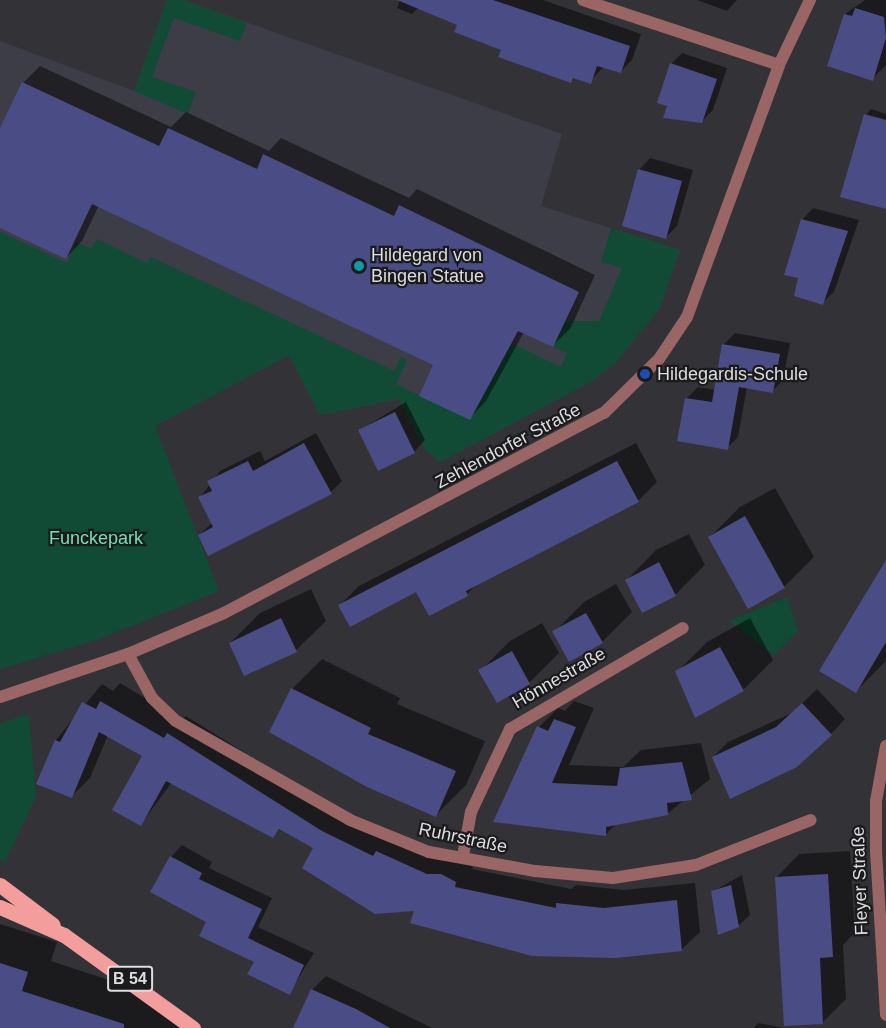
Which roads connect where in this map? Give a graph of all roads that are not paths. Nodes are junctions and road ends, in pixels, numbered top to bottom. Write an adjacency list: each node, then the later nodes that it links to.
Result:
1 (583, 0): 3 (street)
2 (810, 0): 3 (street, Zehlendorfer Straße)
3 (779, 65): 5 (street, Zehlendorfer Straße)
4 (683, 628): 9 (street, Hönnestraße)
5 (128, 654): 6 (street, Zehlendorfer Straße); 9 (street, Ruhrstraße)
6 (0, 697)
7 (886, 746): 13 (street, Fleyer Straße)
8 (811, 819): 9 (street, Ruhrstraße)
9 (463, 856)
10 (0, 885): 12 (main road, B 54)
11 (0, 907): 12 (main road, B 54)
12 (64, 935): 14 (main road, B 54)
13 (886, 1015)
14 (193, 1028)

